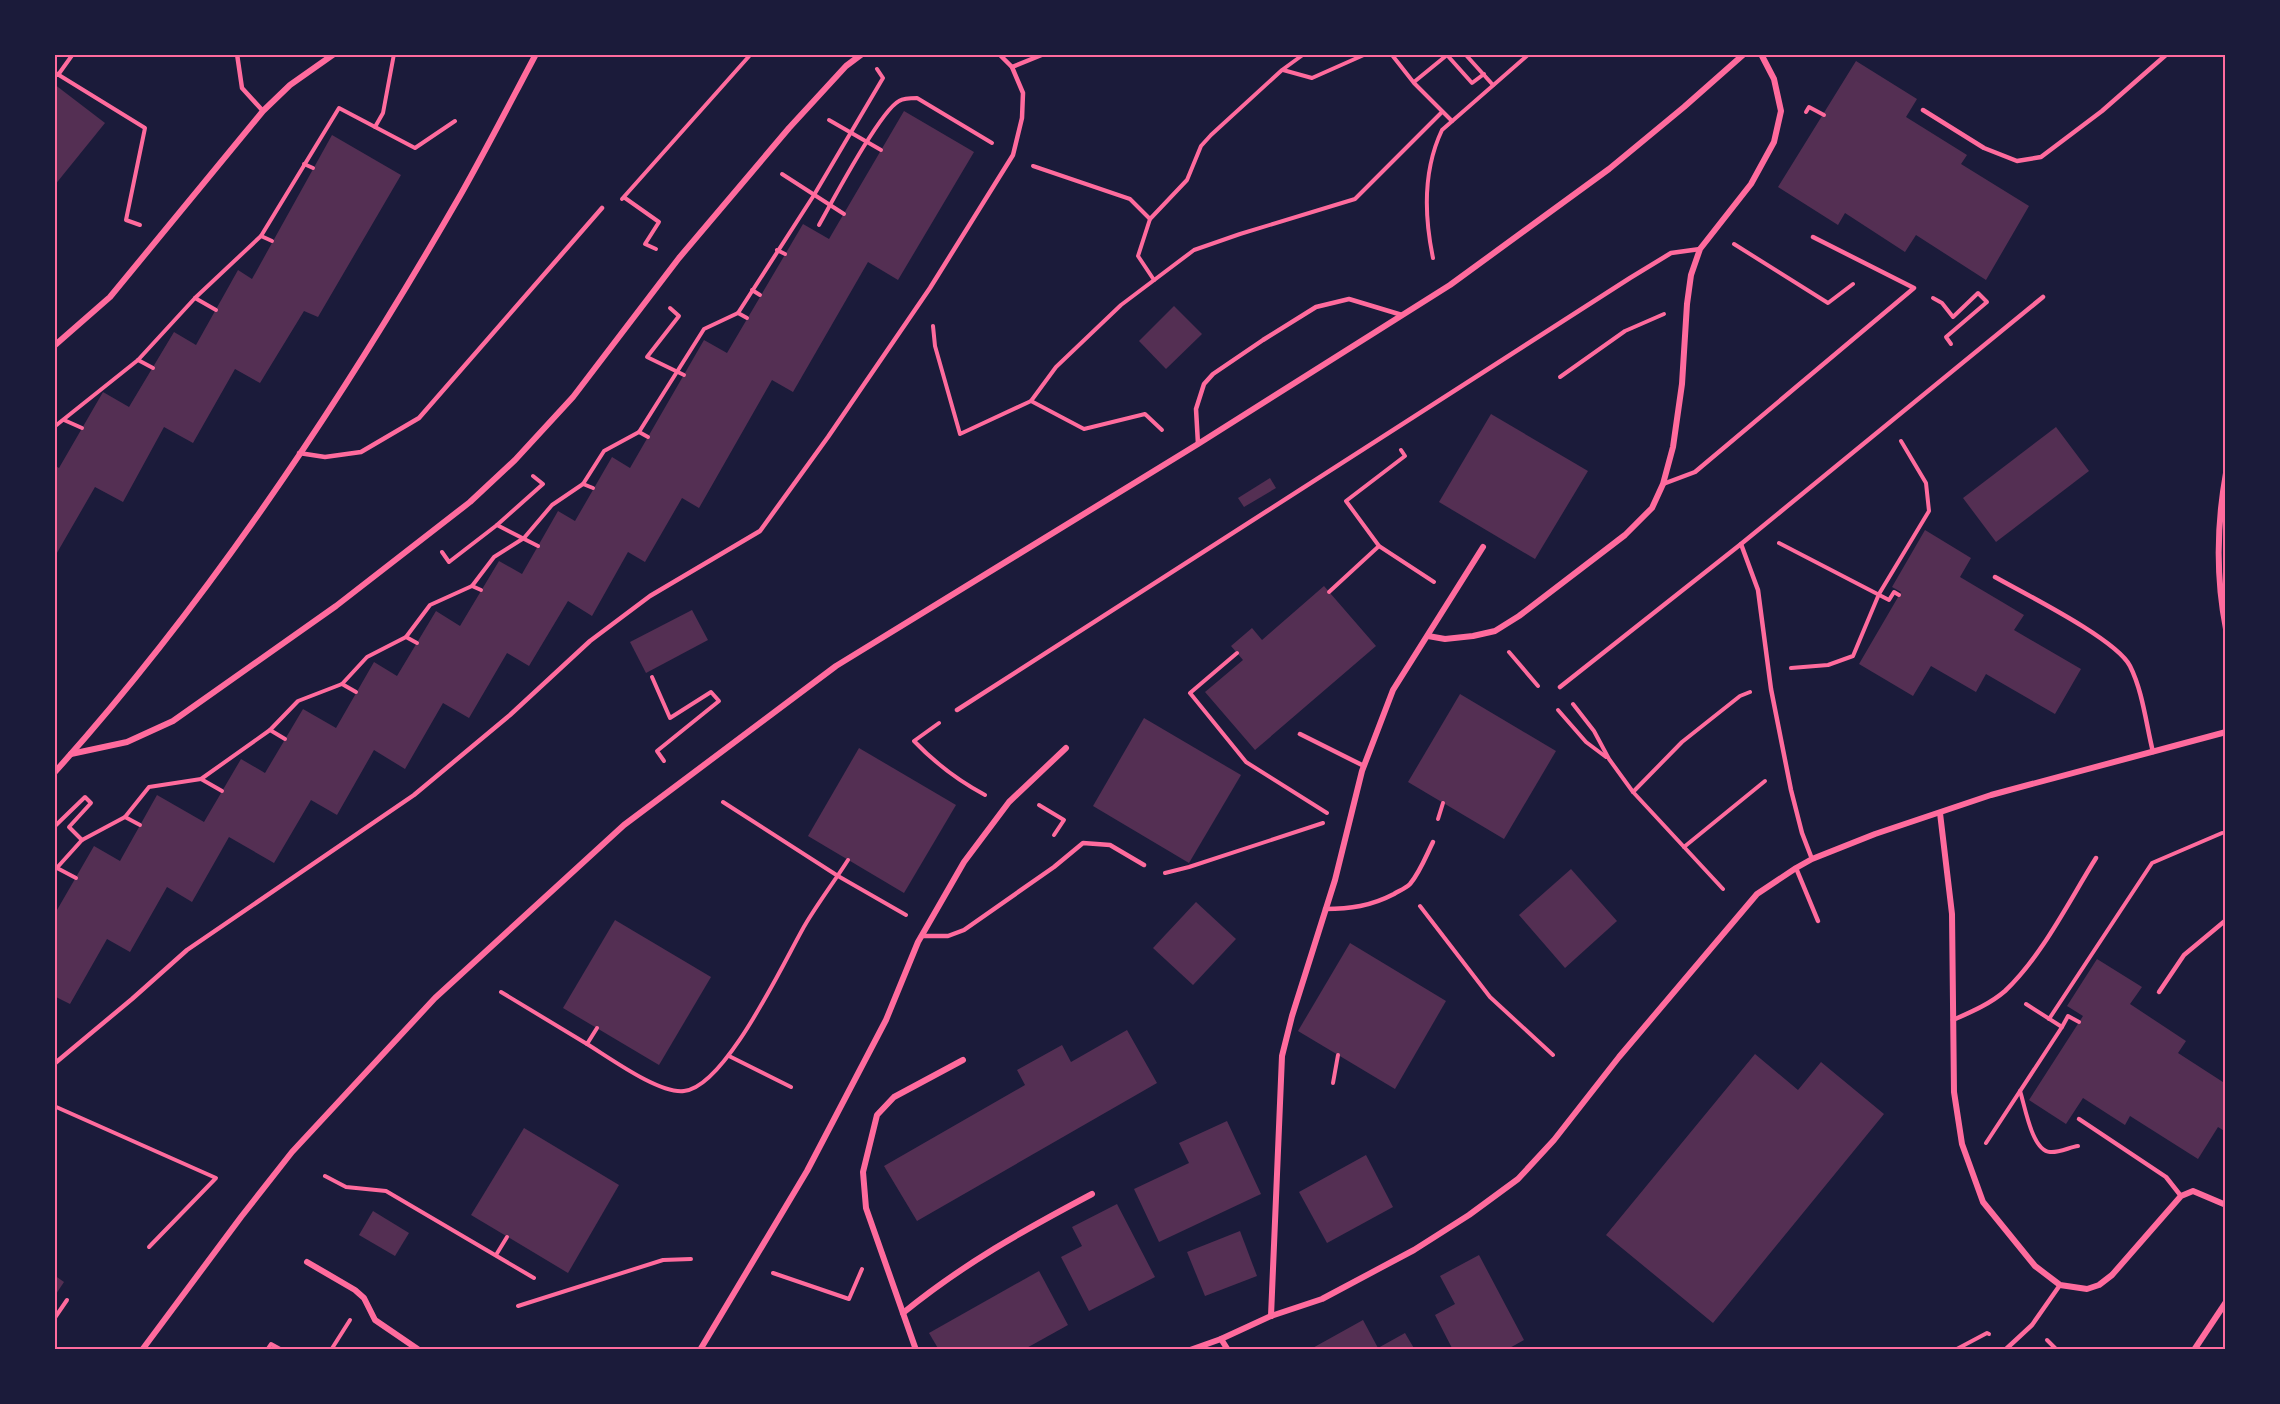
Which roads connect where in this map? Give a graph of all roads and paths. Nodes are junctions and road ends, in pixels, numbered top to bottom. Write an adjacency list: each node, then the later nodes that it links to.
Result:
1 (73, 54): 21 (path)
2 (237, 54): 27 (lane)
3 (334, 54): 27 (street)
4 (394, 54): 33 (path)
5 (536, 54): 85 (street)
6 (751, 54): 41 (path)
7 (862, 54): 126 (street)
8 (999, 54): 19 (lane)
9 (1044, 54): 19 (lane)
10 (1304, 54): 20 (path)
11 (1368, 54): 20 (path); 23 (path)
12 (1465, 54): 22 (path)
13 (1529, 54): 24 (path)
14 (1744, 54): 66 (street)
15 (1761, 54): 52 (street)
16 (2167, 54): 26 (lane)
17 (1447, 55): 22 (path); 23 (path)
18 (872, 62): 34 (path)
19 (1012, 67): 36 (lane)
20 (1282, 70): 44 (path)
21 (56, 73): 46 (path)
22 (1484, 74): 24 (path)
23 (1414, 82): 28 (path)
24 (1493, 85): 31 (path)
25 (1809, 107): 29 (path)
26 (1923, 110)
27 (263, 111): 71 (street)
28 (1442, 112): 31 (path); 56 (path)
29 (1824, 115)
30 (830, 121): 34 (path)
31 (1452, 121): 55 (path)
32 (455, 122): 33 (path)
33 (375, 127): 37 (path)
34 (851, 133): 35 (path); 40 (path)
35 (881, 150)
36 (1013, 155): 44 (path); 45 (path); 177 (lane)
37 (304, 164): 38 (path); 47 (path)
38 (312, 168)
39 (788, 178): 40 (path)
40 (814, 195): 43 (path); 53 (path)
41 (625, 198): 42 (path); 51 (path)
42 (602, 208): 85 (lane)
43 (844, 214)
44 (1150, 219): 56 (path)
45 (819, 225)
46 (144, 226)
47 (261, 236): 49 (path); 60 (path)
48 (1813, 237): 90 (lane)
49 (272, 242)
50 (1731, 242): 61 (path)
51 (645, 244)
52 (1700, 249): 63 (street); 119 (lane)
53 (777, 250): 54 (path); 57 (path)
54 (785, 254)
55 (1433, 258)
56 (1154, 280): 77 (path)
57 (752, 290): 58 (path); 65 (path)
58 (760, 295)
59 (2043, 297): 95 (lane)
60 (195, 298): 64 (path); 72 (path)
61 (1828, 303)
62 (1942, 303): 70 (path)
63 (1687, 304): 76 (path); 90 (street)
64 (216, 310)
65 (738, 313): 67 (path); 74 (path)
66 (1402, 315): 84 (street); 84 (lane)
67 (747, 318)
68 (937, 320): 77 (path)
69 (672, 323): 74 (path)
70 (1958, 328)
71 (54, 346)
72 (138, 360): 73 (path); 78 (path)
73 (153, 368)
74 (677, 372): 75 (path); 82 (path)
75 (684, 375)
76 (1560, 377)
77 (1031, 401): 81 (path)
78 (64, 420): 79 (path); 80 (path)
79 (54, 427)
80 (82, 428)
81 (1162, 430)
82 (639, 432): 83 (path); 89 (path)
83 (648, 437)
84 (1198, 444): 205 (street)
85 (299, 453): 126 (street)
86 (1405, 456): 97 (path)
87 (1913, 458): 106 (path)
88 (2226, 472): 108 (street)
89 (583, 484): 91 (path); 94 (path)
90 (1663, 484): 109 (street)
91 (593, 488)
92 (536, 491): 93 (path)
93 (497, 525): 94 (path); 100 (path)
94 (524, 538): 96 (path); 103 (path)
95 (1741, 544): 116 (lane); 117 (lane)
96 (538, 546)
97 (1379, 546): 102 (path); 105 (path)
98 (1484, 547): 109 (street)
99 (1794, 551): 106 (path)
100 (457, 556)
101 (1995, 577): 125 (lane)
102 (1437, 584)
103 (472, 586): 104 (path); 110 (path)
104 (481, 590)
105 (1329, 592)
106 (1879, 594): 107 (path); 113 (path)
107 (1899, 595)
108 (2226, 629)
109 (1428, 636): 129 (street)
110 (406, 637): 111 (path); 115 (path)
111 (417, 644)
112 (1238, 653): 138 (path)
113 (1813, 666)
114 (652, 677): 127 (path)
115 (342, 684): 118 (path); 120 (path)
116 (1770, 684): 128 (lane); 134 (path)
117 (1560, 687): 134 (path)
118 (356, 692)
119 (957, 710): 132 (path)
120 (270, 730): 123 (path); 131 (path)
121 (2226, 732): 125 (street)
122 (1300, 734): 129 (lane)
123 (285, 739)
124 (1066, 748): 163 (street)
125 (2152, 752): 137 (street)
126 (71, 754): 130 (street)
127 (664, 761)
128 (1785, 764): 147 (path); 149 (lane)
129 (1364, 766): 159 (street)
130 (54, 773)
131 (201, 779): 133 (path); 139 (path)
132 (972, 788)
133 (222, 790)
134 (1633, 792): 147 (path)
135 (723, 802): 155 (path)
136 (1044, 808): 144 (path)
137 (1940, 813): 149 (street); 168 (street)
138 (1330, 815)
139 (125, 817): 141 (path); 145 (path)
140 (1328, 822): 152 (path)
141 (140, 825)
142 (54, 827): 145 (path)
143 (2222, 833): 167 (path)
144 (1053, 837)
145 (82, 840): 154 (path)
146 (1432, 842): 159 (lane)
147 (1684, 847): 157 (path)
148 (2096, 858): 164 (lane)
149 (1812, 859): 153 (street)
150 (848, 860): 155 (path)
151 (1144, 865): 163 (lane)
152 (1189, 867)
153 (1797, 868): 162 (lane); 202 (street)
154 (56, 869): 156 (path)
155 (838, 876): 160 (path); 175 (path)
156 (76, 878)
157 (1723, 889)
158 (1418, 902): 174 (path)
159 (1325, 909): 202 (street)
160 (910, 916)
161 (2226, 920): 166 (lane)
162 (1818, 921)
163 (922, 936): 194 (street)
164 (2005, 990): 168 (lane); 170 (path)
165 (501, 992): 172 (path)
166 (2159, 992)
167 (2049, 1019)
168 (1953, 1020): 184 (street)
169 (2079, 1022): 170 (path)
170 (2062, 1027): 180 (path)
171 (597, 1028): 172 (path)
172 (587, 1044): 175 (path)
173 (1338, 1055): 178 (path)
174 (1553, 1055)
175 (729, 1056): 179 (path)
176 (963, 1060): 201 (street)
177 (54, 1064)
178 (1334, 1083)
179 (791, 1087)
180 (2020, 1090): 183 (path); 184 (path)
181 (54, 1106): 190 (path)
182 (2079, 1119): 183 (lane)
183 (2094, 1128): 187 (lane)
184 (1971, 1167): 196 (street)
185 (325, 1176): 191 (path)
186 (1092, 1194): 201 (street)
187 (2181, 1196): 188 (street); 196 (street)
188 (2226, 1205)
189 (507, 1237): 191 (path)
190 (149, 1247)
191 (496, 1256): 195 (path)
192 (692, 1259): 200 (path)
193 (307, 1262): 208 (street)
194 (750, 1265): 197 (path); 209 (street)
195 (534, 1278)
196 (2060, 1285): 213 (lane)
197 (849, 1299)
198 (67, 1300): 203 (path)
199 (2226, 1302): 214 (street)
200 (518, 1306)
201 (903, 1313): 210 (street)
202 (1271, 1316): 204 (street)
203 (54, 1320)
204 (1221, 1339): 211 (street); 212 (street)
205 (142, 1350)
206 (267, 1350): 207 (path)
207 (282, 1350)
208 (419, 1350)
209 (700, 1350)
210 (916, 1350)
211 (1190, 1350)
212 (1228, 1350)
213 (2005, 1350)
214 (2194, 1350)

